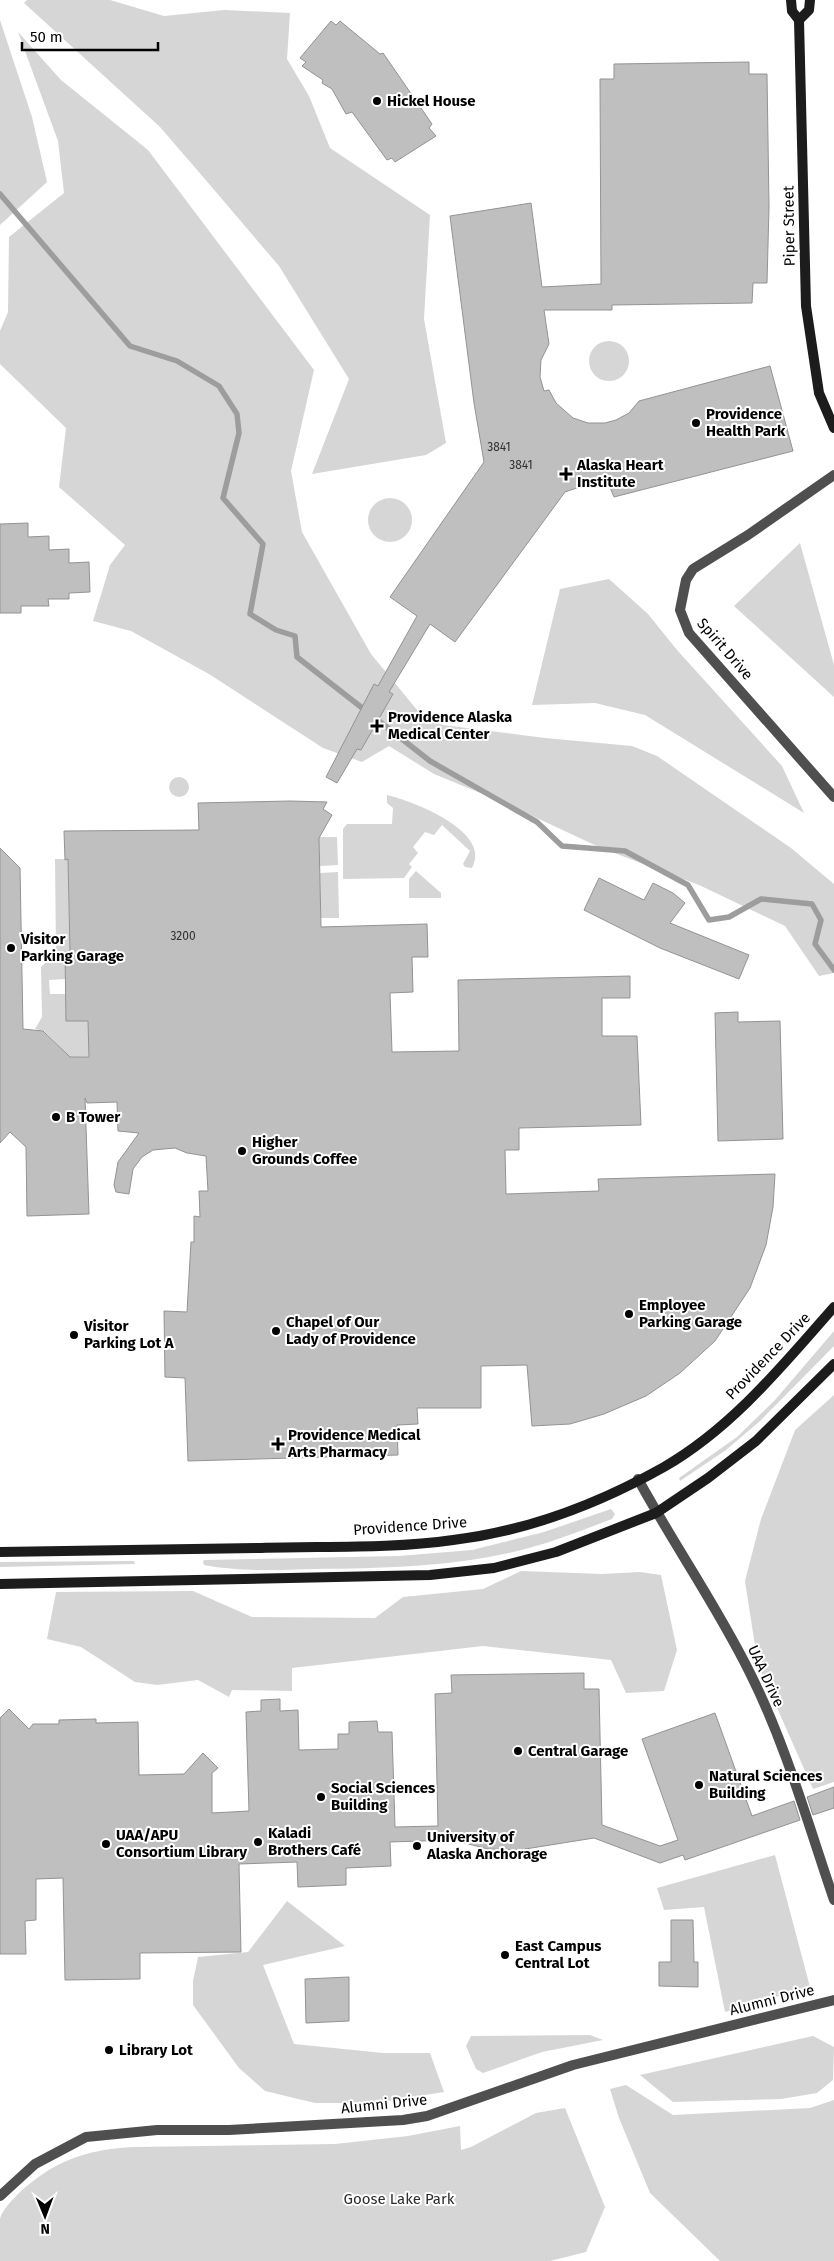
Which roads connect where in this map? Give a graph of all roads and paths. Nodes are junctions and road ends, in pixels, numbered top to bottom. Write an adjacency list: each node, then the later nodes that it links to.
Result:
1 (791, 0): 3 (main road, Piper Street)
2 (810, 0): 3 (main road)
3 (799, 20): 4 (main road, Piper Street)
4 (834, 428)
5 (834, 476): 6 (street, Spirit Drive)
6 (834, 797)
7 (834, 1308): 9 (main road, Providence Drive)
8 (834, 1364): 10 (main road)
9 (638, 1479): 10 (street, UAA Drive); 11 (main road, Providence Drive)
10 (656, 1513): 12 (main road); 13 (street, UAA Drive)
11 (0, 1552)
12 (0, 1584)
13 (834, 1900)
14 (834, 2000): 15 (street, Alumni Drive)
15 (0, 2196)

